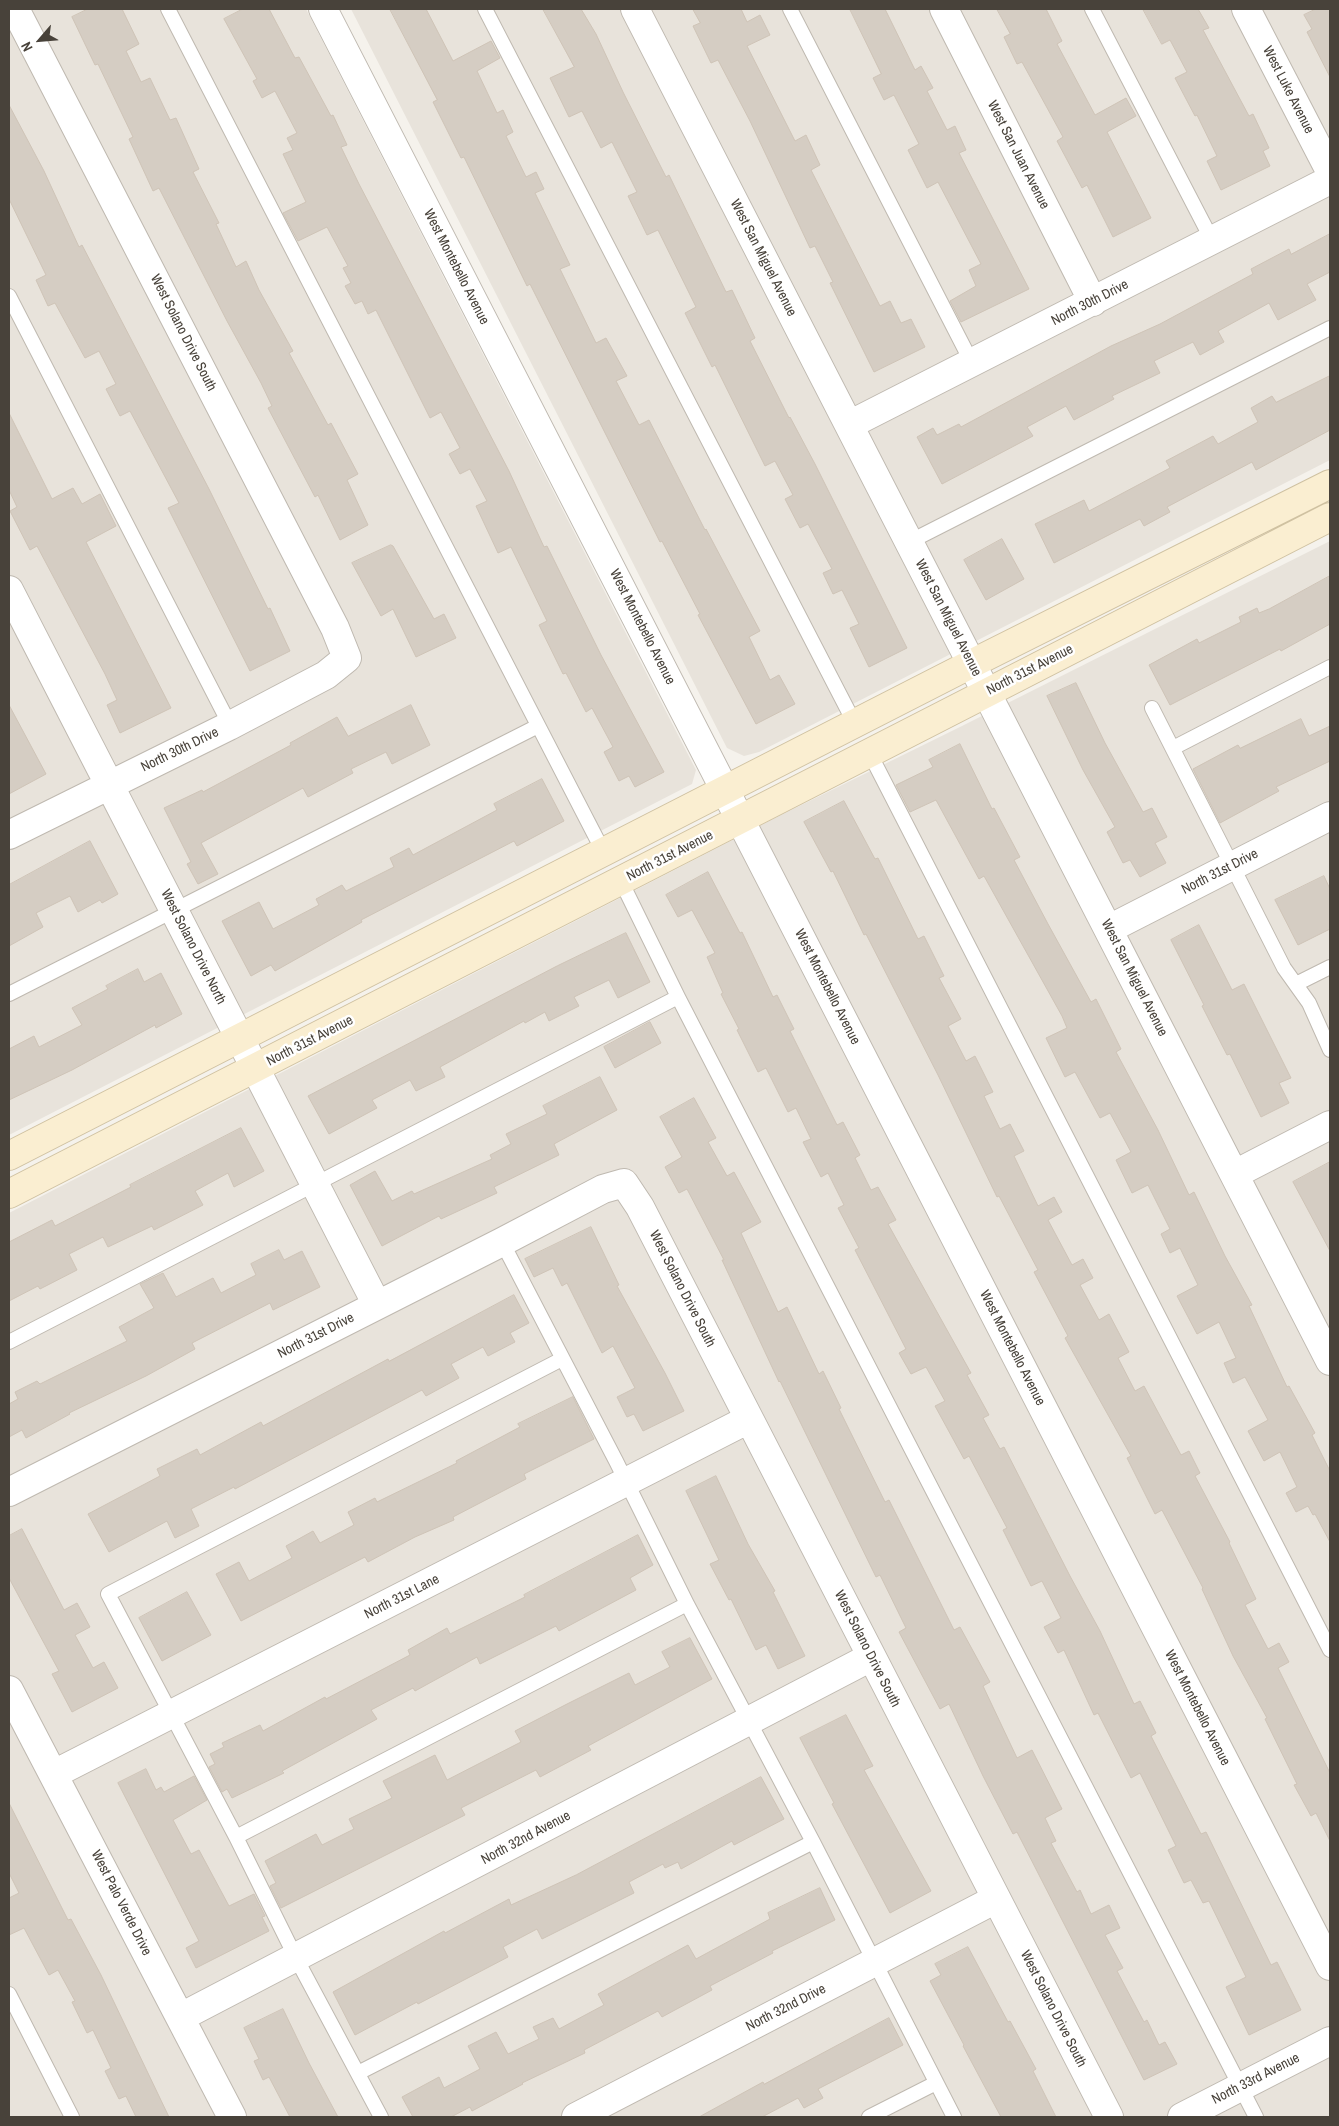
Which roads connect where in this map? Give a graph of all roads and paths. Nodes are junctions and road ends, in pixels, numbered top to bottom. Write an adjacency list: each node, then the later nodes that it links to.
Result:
1 (15, 9): 22 (street, West Solano Drive South)
2 (168, 9): 29 (lane)
3 (323, 9): 33 (street, West Montebello Avenue)
4 (485, 9): 27 (lane)
5 (635, 9): 17 (street, West San Miguel Avenue)
6 (790, 9): 16 (lane)
7 (944, 9): 14 (street, West San Juan Avenue)
8 (1092, 9): 12 (lane)
9 (1246, 9): 10 (street, West Luke Avenue)
10 (1330, 171)
11 (1330, 180): 12 (street, North 30th Drive)
12 (1212, 240): 14 (street, North 30th Drive)
13 (9, 296): 28 (lane)
14 (1092, 302): 16 (street, North 30th Drive)
15 (1330, 328): 20 (lane)
16 (972, 363): 17 (street, North 30th Drive)
17 (849, 425): 20 (street, West San Miguel Avenue)
18 (1323, 488): 19 (street); 23 (street)
19 (1330, 518): 25 (street, North 31st Avenue)
20 (909, 542): 23 (street, West San Miguel Avenue)
21 (9, 590): 32 (street, West Solano Drive North)
22 (347, 658): 28 (street, North 30th Drive)
23 (971, 664): 25 (street, West San Miguel Avenue); 27 (street)
24 (1330, 666): 30 (lane)
25 (986, 692): 31 (street, North 31st Avenue); 41 (street, West San Miguel Avenue)
26 (1152, 708): 30 (lane)
27 (855, 724): 33 (street)
28 (230, 725): 32 (street, North 30th Drive)
29 (538, 726): 37 (lane); 40 (lane)
30 (1173, 748): 38 (lane)
31 (869, 752): 35 (street, North 31st Avenue); 64 (lane)
32 (109, 784): 36 (street, North 30th Drive); 40 (street, West Solano Drive North)
33 (725, 790): 35 (street, West Montebello Avenue); 37 (street)
34 (1330, 816): 38 (street, North 31st Drive)
35 (740, 819): 39 (street, North 31st Avenue); 75 (street, West Montebello Avenue)
36 (9, 835)
37 (603, 851): 46 (street)
38 (1232, 866): 41 (street, North 31st Drive); 43 (lane)
39 (621, 881): 45 (lane); 48 (street, North 31st Avenue)
40 (174, 910): 44 (lane); 46 (street, West Solano Drive North)
41 (1109, 929): 51 (street, West San Miguel Avenue)
42 (1330, 967): 43 (lane)
43 (1296, 984): 47 (lane)
44 (9, 994)
45 (678, 996): 53 (lane); 81 (lane)
46 (240, 1038): 48 (street, West Solano Drive North); 50 (street)
47 (1330, 1050)
48 (256, 1069): 53 (street, West Solano Drive North); 54 (street, North 31st Avenue)
49 (1330, 1125): 51 (street)
50 (9, 1156)
51 (1235, 1174): 59 (street, West San Miguel Avenue)
52 (624, 1182): 55 (street, North 31st Drive); 60 (street, West Solano Drive South)
53 (315, 1184): 56 (street, West Solano Drive North); 57 (lane)
54 (9, 1194)
55 (502, 1242): 56 (street, North 31st Drive); 58 (lane)
56 (378, 1305): 62 (street, North 31st Drive)
57 (9, 1342)
58 (562, 1359): 61 (lane); 67 (lane)
59 (1330, 1361)
60 (749, 1419): 61 (street, North 31st Lane); 65 (street, West Solano Drive South)
61 (627, 1481): 63 (lane); 67 (street, North 31st Lane)
62 (9, 1492)
63 (687, 1604): 68 (lane); 70 (lane)
64 (1330, 1650)
65 (872, 1657): 68 (street, North 32nd Avenue); 72 (street, West Solano Drive South)
66 (9, 1690): 69 (street, West Palo Verde Drive)
67 (171, 1715): 69 (street, North 31st Lane); 70 (lane)
68 (750, 1721): 71 (lane); 73 (street, North 32nd Avenue)
69 (54, 1774): 77 (street, West Palo Verde Drive)
70 (236, 1837): 73 (lane)
71 (813, 1842): 74 (lane); 79 (lane)
72 (996, 1899): 74 (street, North 32nd Drive); 88 (street, West Solano Drive South)
73 (296, 1958): 77 (street, North 32nd Avenue); 79 (lane)
74 (874, 1962): 80 (lane); 85 (street, North 32nd Drive)
75 (1330, 1966)
76 (9, 1994): 82 (lane)
77 (181, 2017): 83 (street, West Palo Verde Drive)
78 (1330, 2042): 81 (street, North 33rd Avenue)
79 (358, 2073): 84 (lane)
80 (936, 2083): 86 (lane); 87 (lane)
81 (1240, 2087): 89 (street, North 33rd Avenue); 90 (lane)
82 (72, 2117)
83 (232, 2117)
84 (381, 2117)
85 (576, 2117)
86 (869, 2117)
87 (954, 2117)
88 (1109, 2117)
89 (1182, 2117)
90 (1256, 2117)

